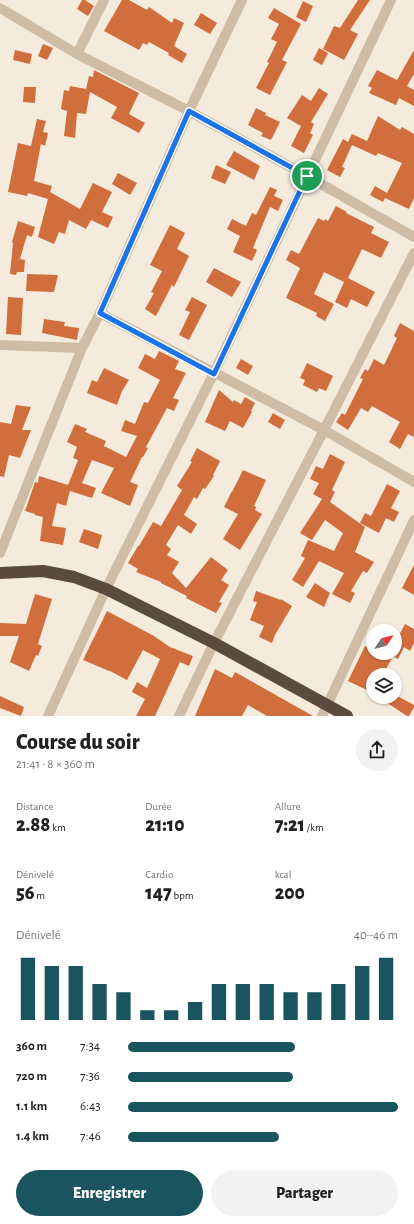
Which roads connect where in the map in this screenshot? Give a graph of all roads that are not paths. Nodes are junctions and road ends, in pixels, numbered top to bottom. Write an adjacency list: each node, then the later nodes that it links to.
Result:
1 (104, 0): 5 (street)
2 (242, 0): 6 (street)
3 (391, 0): 7 (street)
4 (0, 8): 5 (street)
5 (77, 54): 6 (street)
6 (189, 111): 7 (street); 10 (street)
7 (307, 176): 8 (street); 13 (street)
8 (414, 237)
9 (414, 253): 14 (street)
10 (100, 313): 12 (street); 13 (street)
11 (0, 345): 12 (street)
12 (82, 348): 17 (street)
13 (214, 374): 14 (street); 19 (street)
14 (324, 430): 15 (street); 20 (street)
15 (414, 482)
16 (414, 520): 21 (street)
17 (0, 553)
18 (0, 573): 19 (highway)
19 (106, 589): 20 (highway); 22 (street)
20 (214, 642): 21 (highway); 23 (street)
21 (324, 711): 24 (highway)
22 (48, 716)
23 (179, 716)
24 (347, 716)

